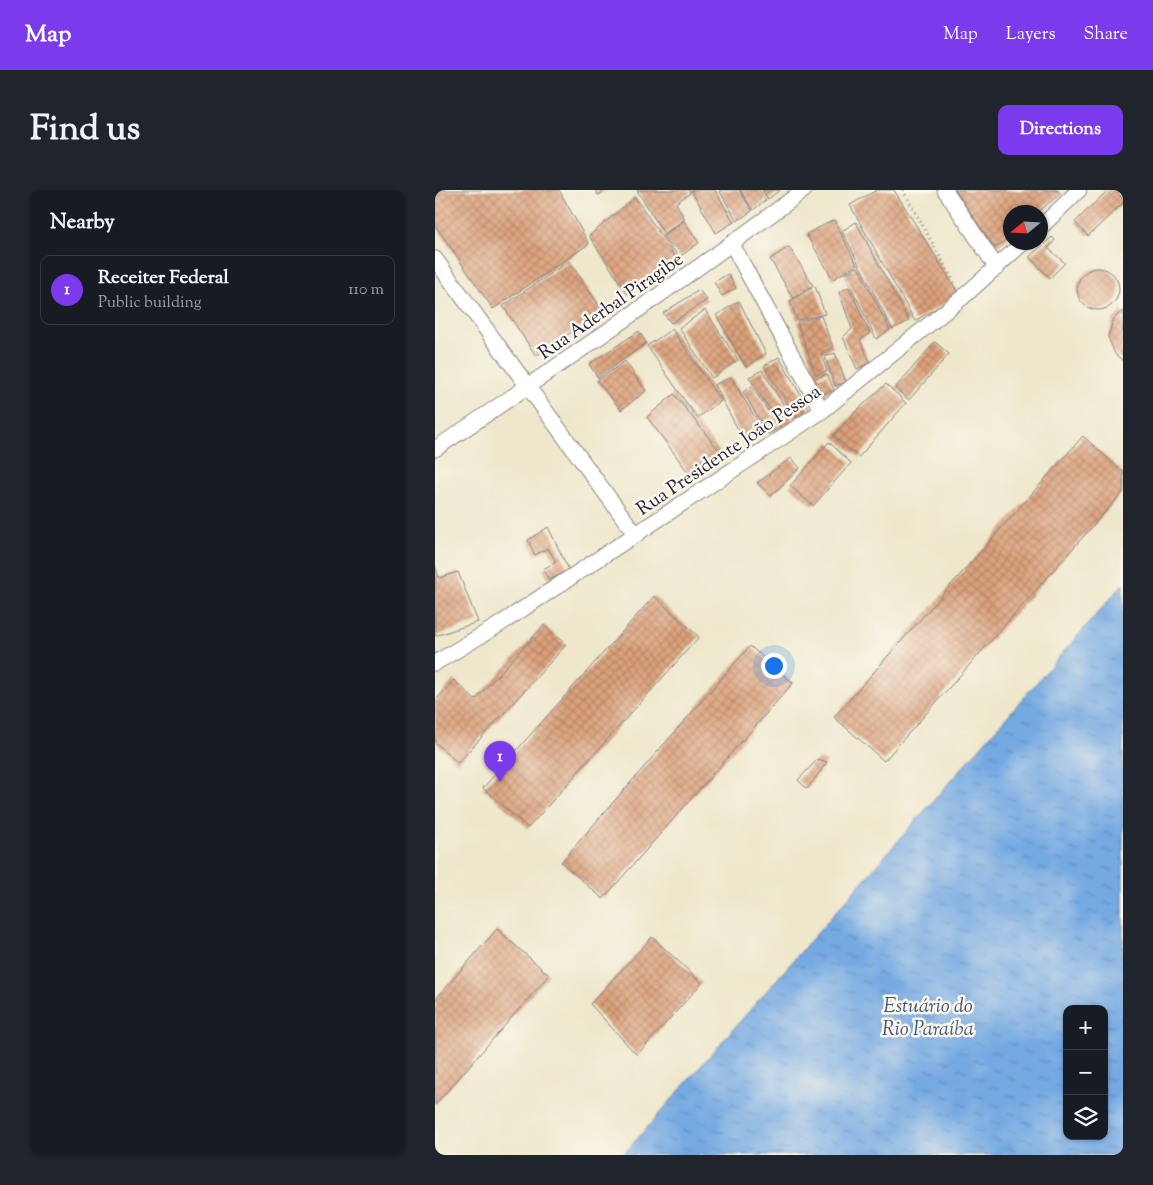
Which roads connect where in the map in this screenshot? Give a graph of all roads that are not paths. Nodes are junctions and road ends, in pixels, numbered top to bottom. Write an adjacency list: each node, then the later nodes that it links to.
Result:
1 (804, 190): 5 (street, Rua Aderbal Piragibe)
2 (945, 190): 8 (street)
3 (1078, 190): 4 (street)
4 (1048, 220)
5 (732, 244): 9 (street, Rua Aderbal Piragibe); 10 (street)
6 (1016, 250): 8 (street, Rua Presidente João Pessoa)
7 (435, 259): 9 (street)
8 (997, 268): 10 (street, Rua Presidente João Pessoa)
9 (529, 386): 11 (street, Rua Aderbal Piragibe); 12 (street)
10 (822, 411): 12 (street, Rua Presidente João Pessoa)
11 (435, 448)
12 (637, 535): 13 (street, Rua Presidente João Pessoa)
13 (435, 663)

